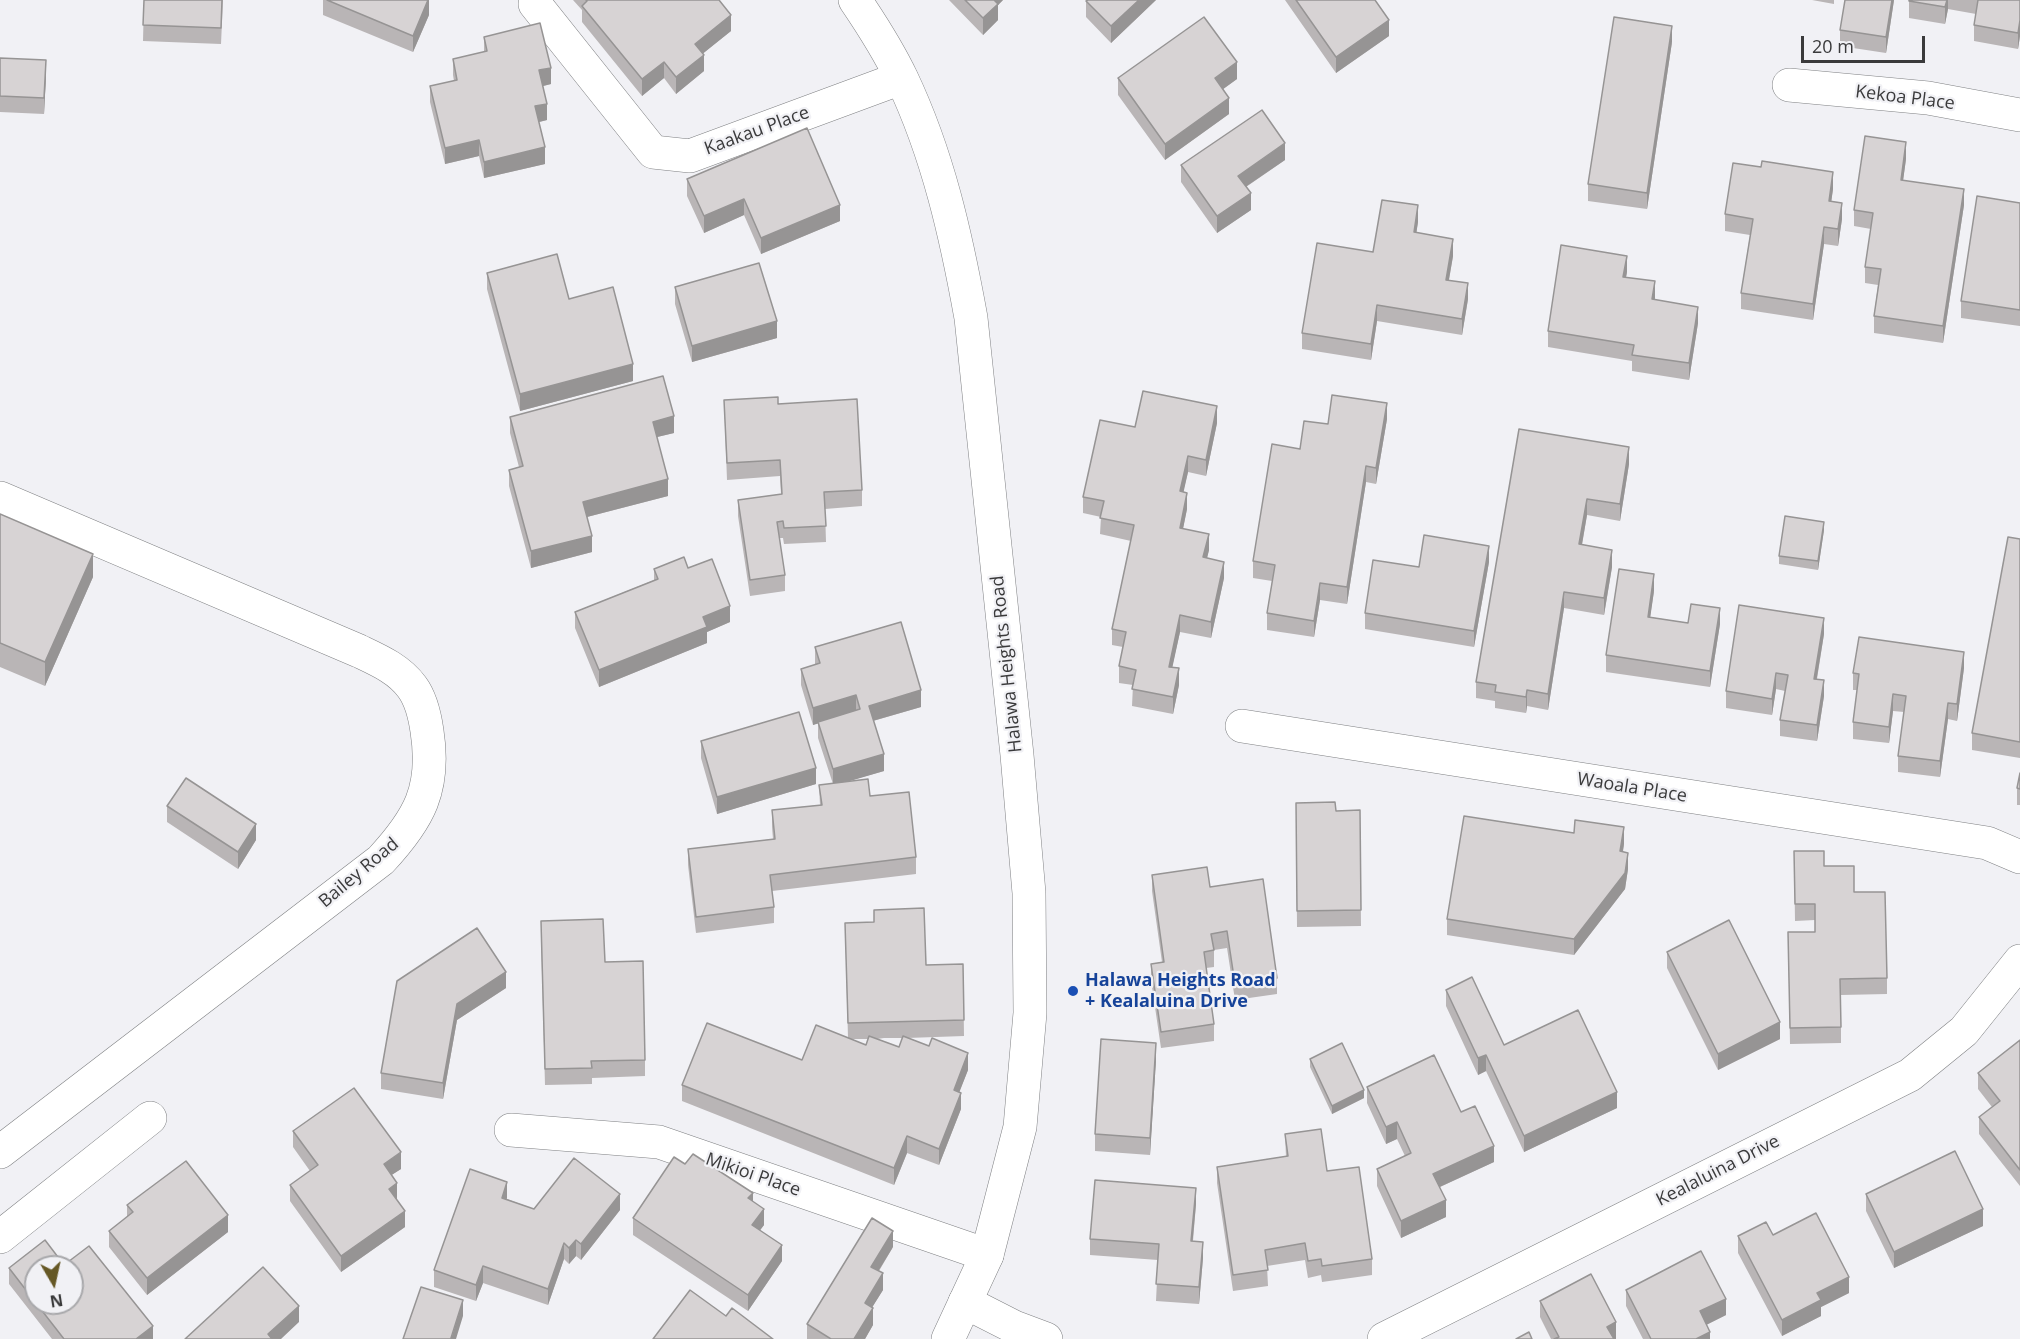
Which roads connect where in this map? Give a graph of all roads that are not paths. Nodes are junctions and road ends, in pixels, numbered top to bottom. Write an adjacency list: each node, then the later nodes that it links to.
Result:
1 (855, 0): 3 (street, Halawa Heights Road)
2 (535, 4): 3 (street, Kaakau Place)
3 (901, 78): 14 (street, Halawa Heights Road)
4 (1789, 85): 5 (street, Kekoa Place)
5 (2020, 115)
6 (0, 498): 12 (street, Bailey Road)
7 (1242, 726): 8 (street, Waoala Place)
8 (2020, 857)
9 (2020, 961): 18 (street, Kealaluina Drive)
10 (150, 1118): 13 (street)
11 (511, 1130): 14 (street, Mikioi Place)
12 (0, 1152)
13 (0, 1237)
14 (987, 1255): 15 (street, Halawa Heights Road)
15 (965, 1302): 16 (street, Halawa Heights Road); 17 (street)
16 (948, 1339)
17 (1046, 1339)
18 (1384, 1339)

